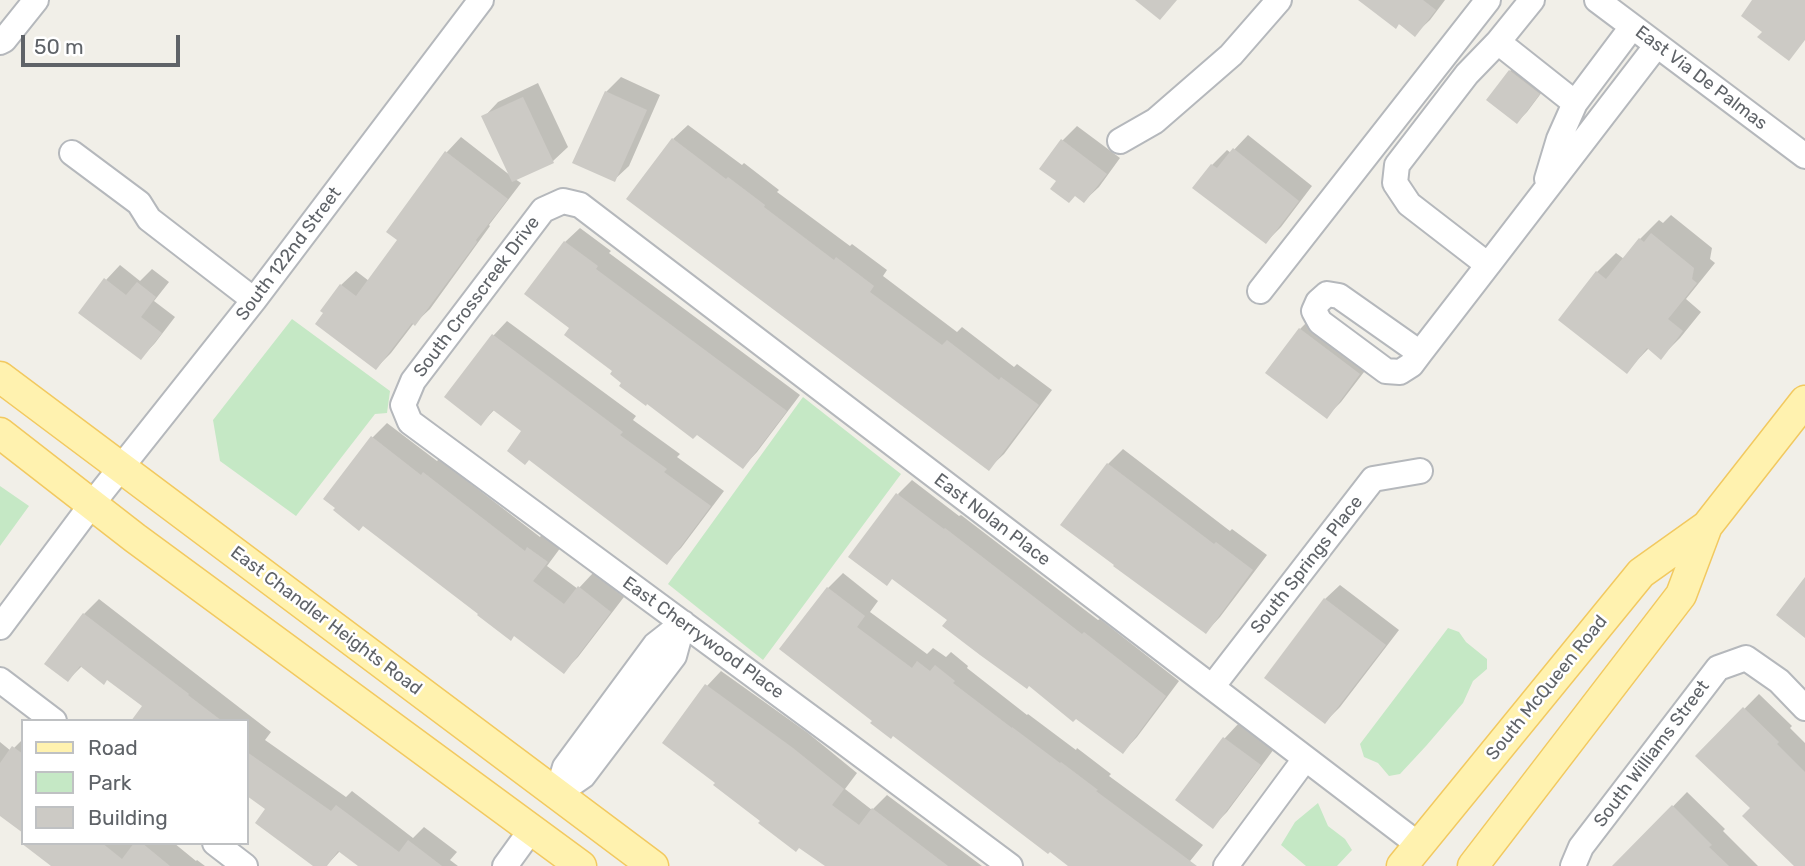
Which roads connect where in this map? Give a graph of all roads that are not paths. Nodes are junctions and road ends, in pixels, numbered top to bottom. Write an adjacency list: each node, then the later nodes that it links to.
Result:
1 (36, 0): 8 (street)
2 (481, 0): 19 (street, South 122nd Street)
3 (1279, 0): 12 (street)
4 (1488, 0): 18 (street)
5 (1532, 0): 9 (street)
6 (1597, 0): 7 (street, East Via De Palmas)
7 (1632, 27): 10 (street, East Via De Palmas); 11 (street)
8 (0, 42)
9 (1498, 42): 11 (street); 17 (street)
10 (1657, 45): 14 (street, East Via De Palmas); 15 (street)
11 (1575, 103): 15 (street)
12 (1120, 141)
13 (72, 153): 19 (street)
14 (1805, 156)
15 (1541, 196): 17 (street)
16 (563, 201): 23 (street, South Crosscreek Drive); 32 (street, East Nolan Place)
17 (1488, 265): 20 (street)
18 (1260, 290)
19 (254, 300): 25 (street, South 122nd Street)
20 (1420, 353)
21 (0, 377): 25 (main road, East Chandler Heights Road)
22 (1805, 401): 28 (main road, South McQueen Road)
23 (403, 405): 29 (street, East Cherrywood Place)
24 (0, 433): 27 (main road)
25 (121, 468): 27 (street, South 122nd Street); 36 (main road, East Chandler Heights Road)
26 (1420, 471): 32 (street, South Springs Place)
27 (92, 504): 30 (street, South 122nd Street); 37 (main road)
28 (1707, 526): 39 (main road, South McQueen Road); 46 (main road, South McQueen Road)
29 (683, 623): 36 (street); 44 (street, East Cherrywood Place)
30 (0, 627)
31 (0, 680): 34 (street)
32 (1212, 687): 35 (street, East Nolan Place)
33 (1805, 708): 47 (street, South Williams Street)
34 (51, 719)
35 (1305, 759): 39 (street, East Nolan Place); 45 (street)
36 (557, 794): 37 (main road); 43 (main road, East Chandler Heights Road)
37 (531, 830): 41 (street); 42 (main road)
38 (218, 845): 40 (street)
39 (1410, 856)
40 (245, 866)
41 (505, 866)
42 (581, 866)
43 (653, 866)
44 (1010, 866)
45 (1226, 866)
46 (1473, 866)
47 (1573, 866)

